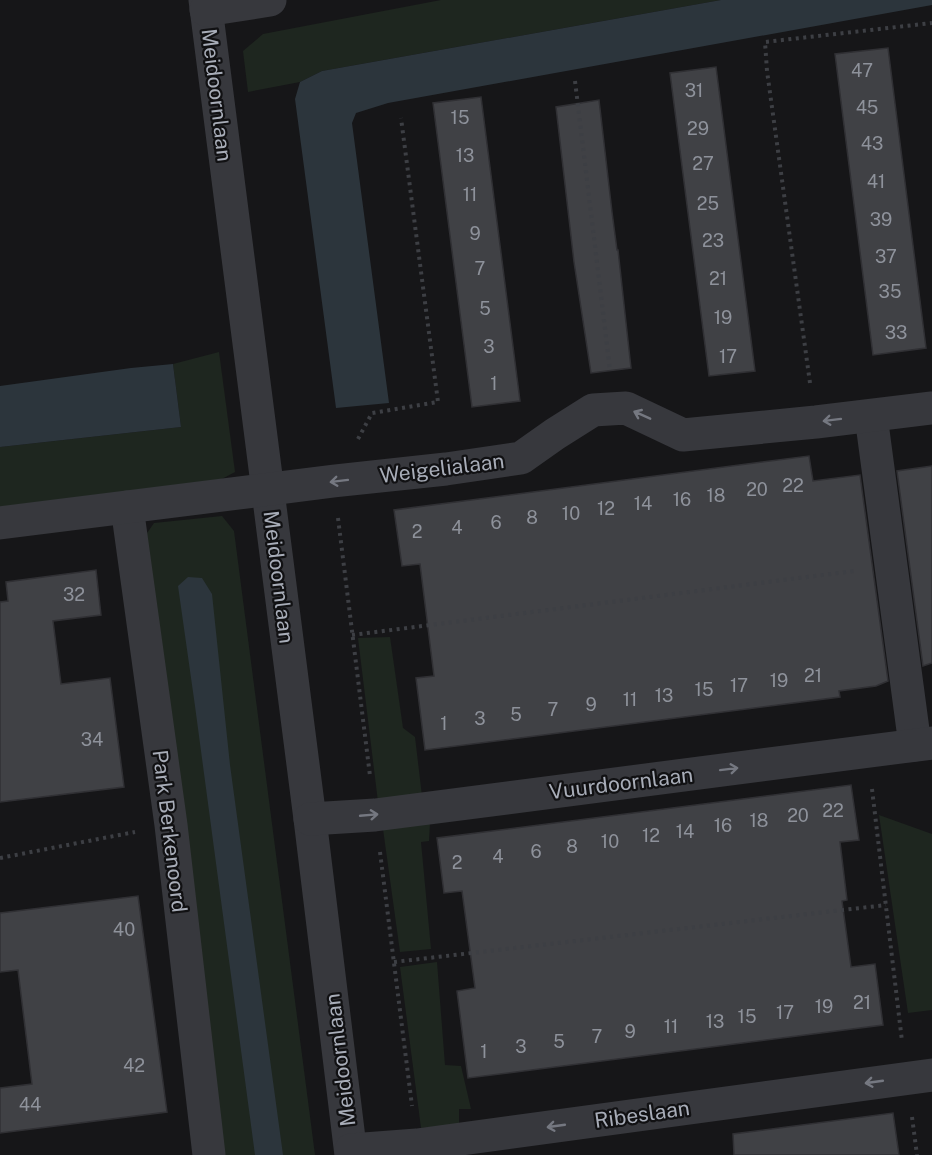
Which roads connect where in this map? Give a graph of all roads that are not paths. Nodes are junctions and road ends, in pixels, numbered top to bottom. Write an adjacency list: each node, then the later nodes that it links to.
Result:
1 (270, 0): 2 (street)
2 (205, 5): 5 (street, Meidoornlaan)
3 (932, 408): 4 (street, Weigelialaan)
4 (871, 416): 5 (street, Weigelialaan, one-way to 5); 8 (street)
5 (267, 490): 6 (street); 9 (street, Meidoornlaan)
6 (127, 507): 7 (street); 12 (street, Park Berkenoord)
7 (0, 523)
8 (924, 744): 9 (street, Vuurdoornlaan, one-way to 8)
9 (310, 819): 11 (street, Meidoornlaan)
10 (919, 1076): 11 (street, Ribeslaan, one-way to 11)
11 (351, 1153)
12 (209, 1155)

